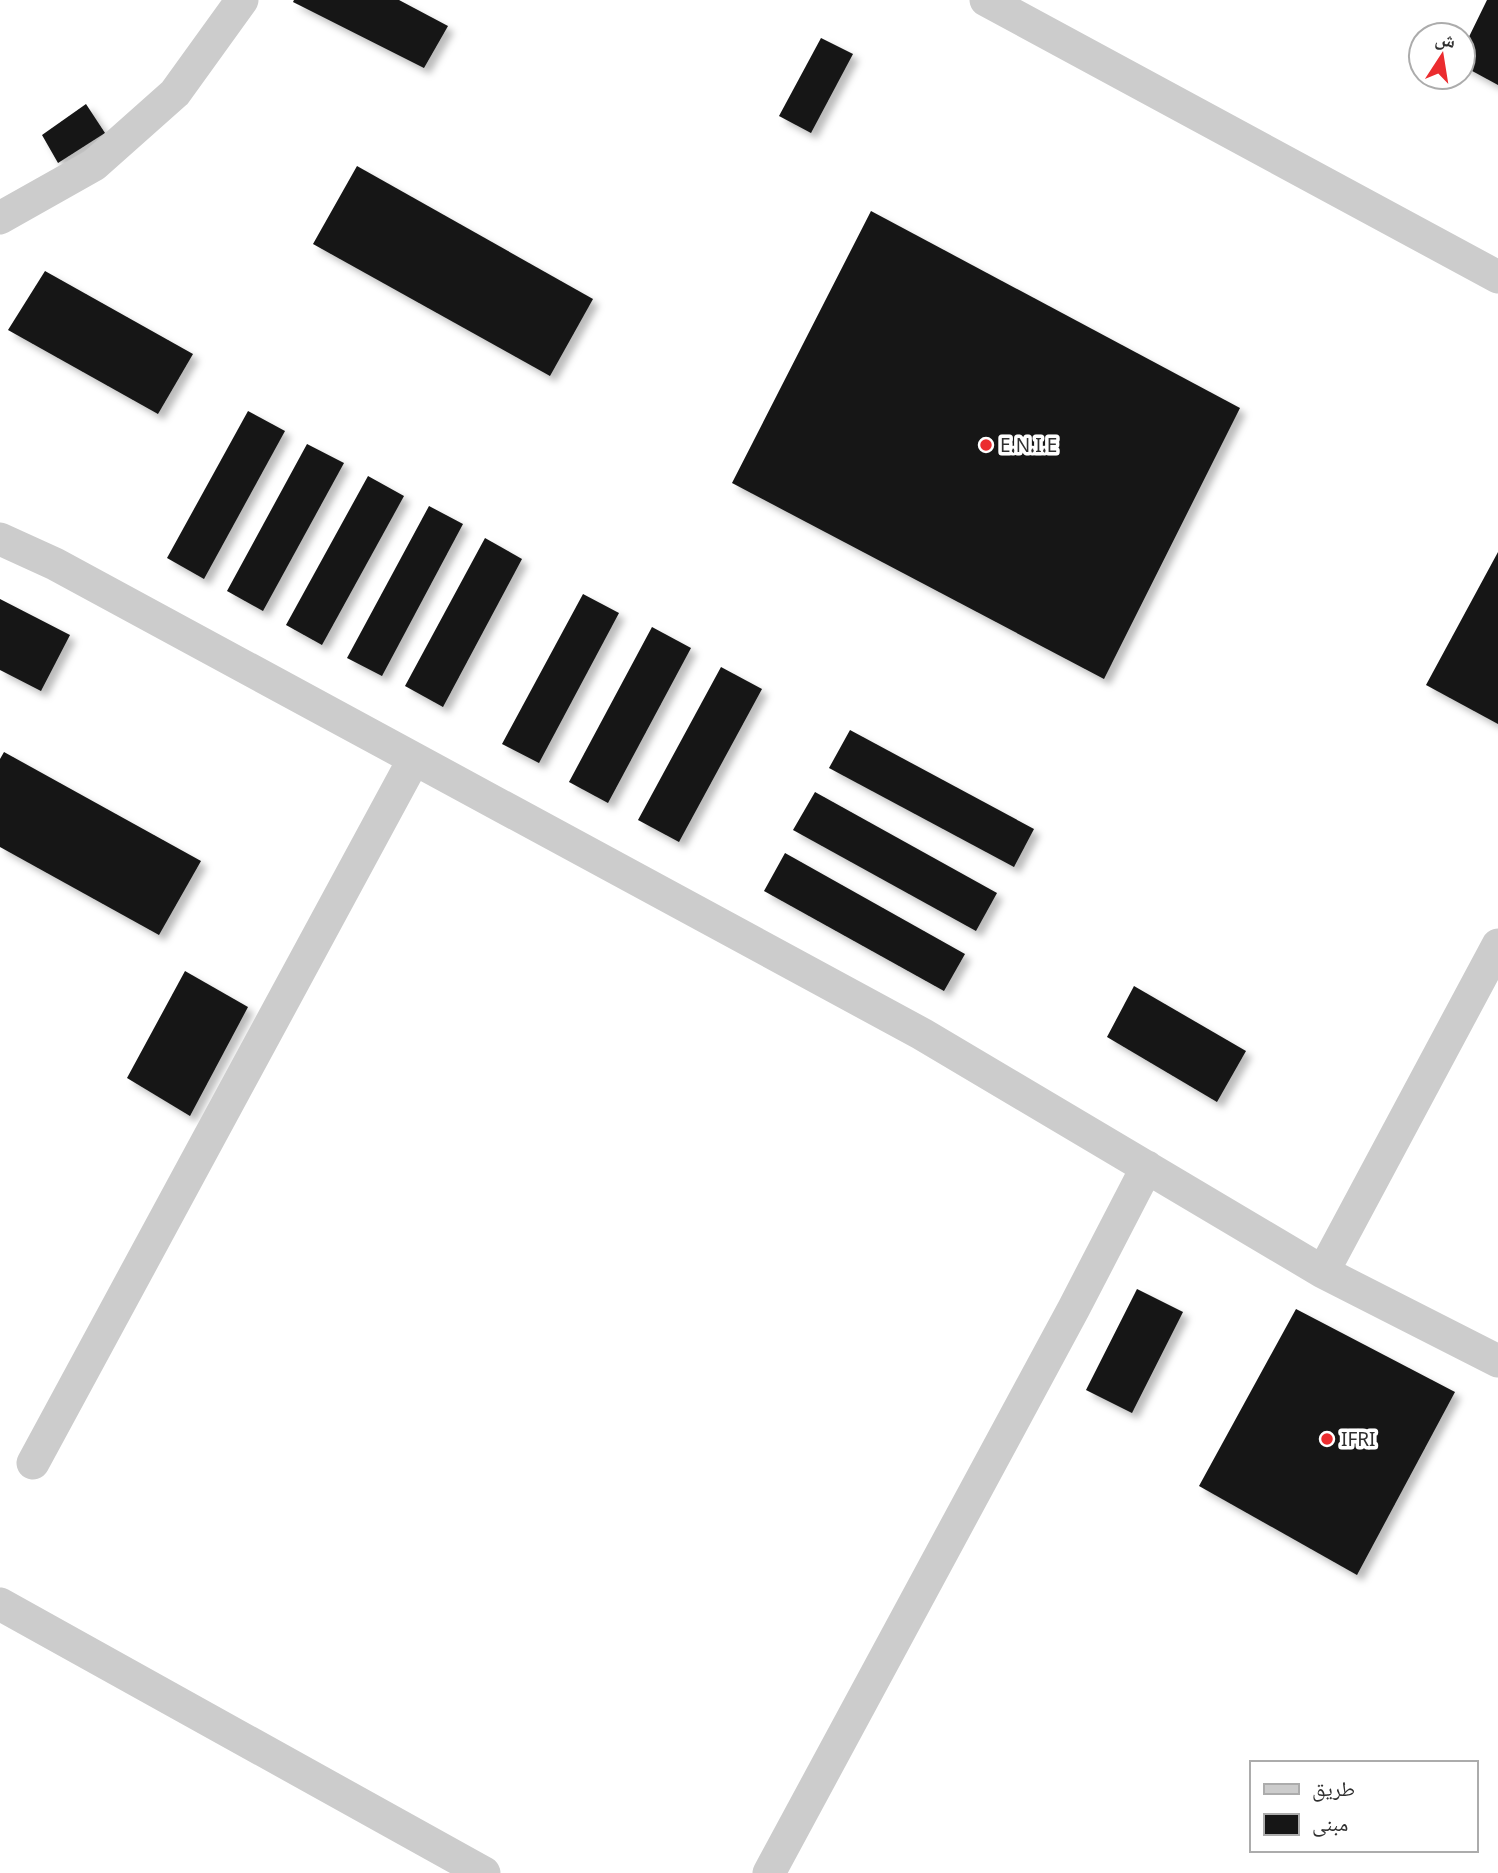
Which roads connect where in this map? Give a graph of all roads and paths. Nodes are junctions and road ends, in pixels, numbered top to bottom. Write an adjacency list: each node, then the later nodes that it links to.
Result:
1 (242, 0): 3 (lane)
2 (986, 0): 4 (lane)
3 (0, 218)
4 (1498, 277)
5 (0, 539): 6 (lane)
6 (414, 759): 8 (lane); 11 (lane)
7 (1498, 945): 9 (lane)
8 (1147, 1167): 9 (lane); 14 (lane)
9 (1323, 1272): 10 (lane)
10 (1498, 1361)
11 (33, 1463)
12 (0, 1604): 13 (lane)
13 (484, 1873)
14 (769, 1873)

